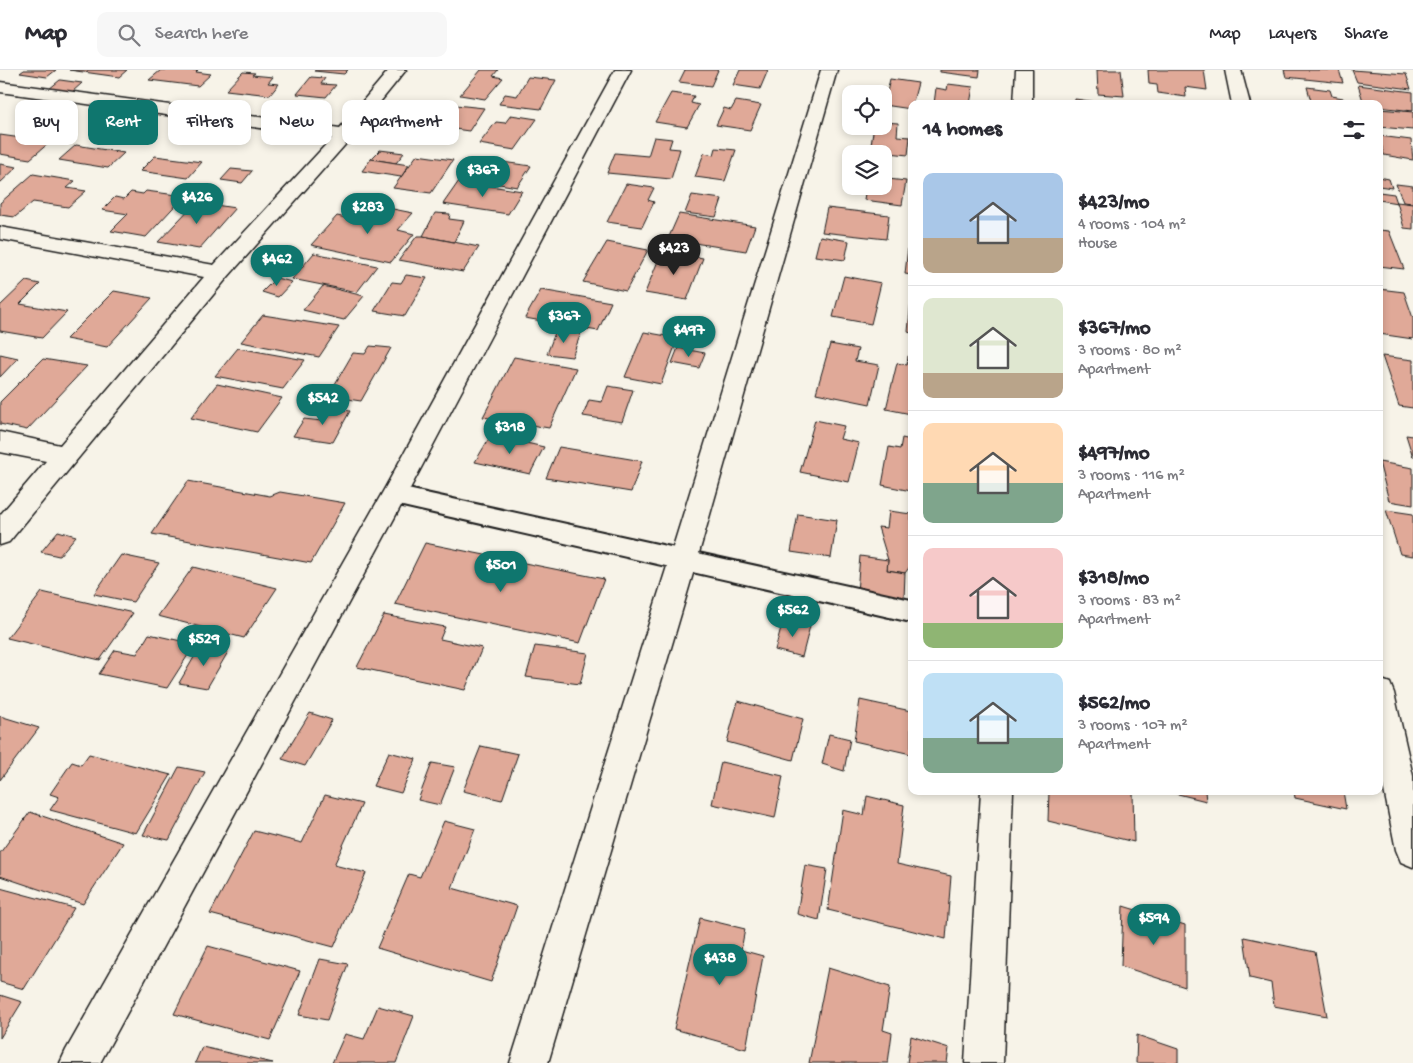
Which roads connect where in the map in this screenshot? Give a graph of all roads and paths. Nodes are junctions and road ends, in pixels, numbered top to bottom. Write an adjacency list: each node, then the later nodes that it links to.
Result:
1 (398, 70): 7 (street)
2 (623, 70): 16 (street)
3 (829, 70): 18 (street)
4 (1024, 70): 8 (street)
5 (1233, 70): 9 (street)
6 (0, 87): 10 (street)
7 (373, 100)
8 (1023, 100)
9 (1240, 100)
10 (342, 134)
11 (342, 137): 13 (street)
12 (0, 233): 13 (street)
13 (219, 273): 15 (street)
14 (0, 442): 15 (street)
15 (66, 456): 17 (street)
16 (394, 495): 18 (lane); 23 (street)
17 (0, 534)
18 (683, 560): 19 (lane); 24 (street)
19 (908, 610)
20 (1383, 716): 22 (street)
21 (997, 795): 25 (street)
22 (1413, 850)
23 (79, 1063)
24 (529, 1063)
25 (984, 1063)

